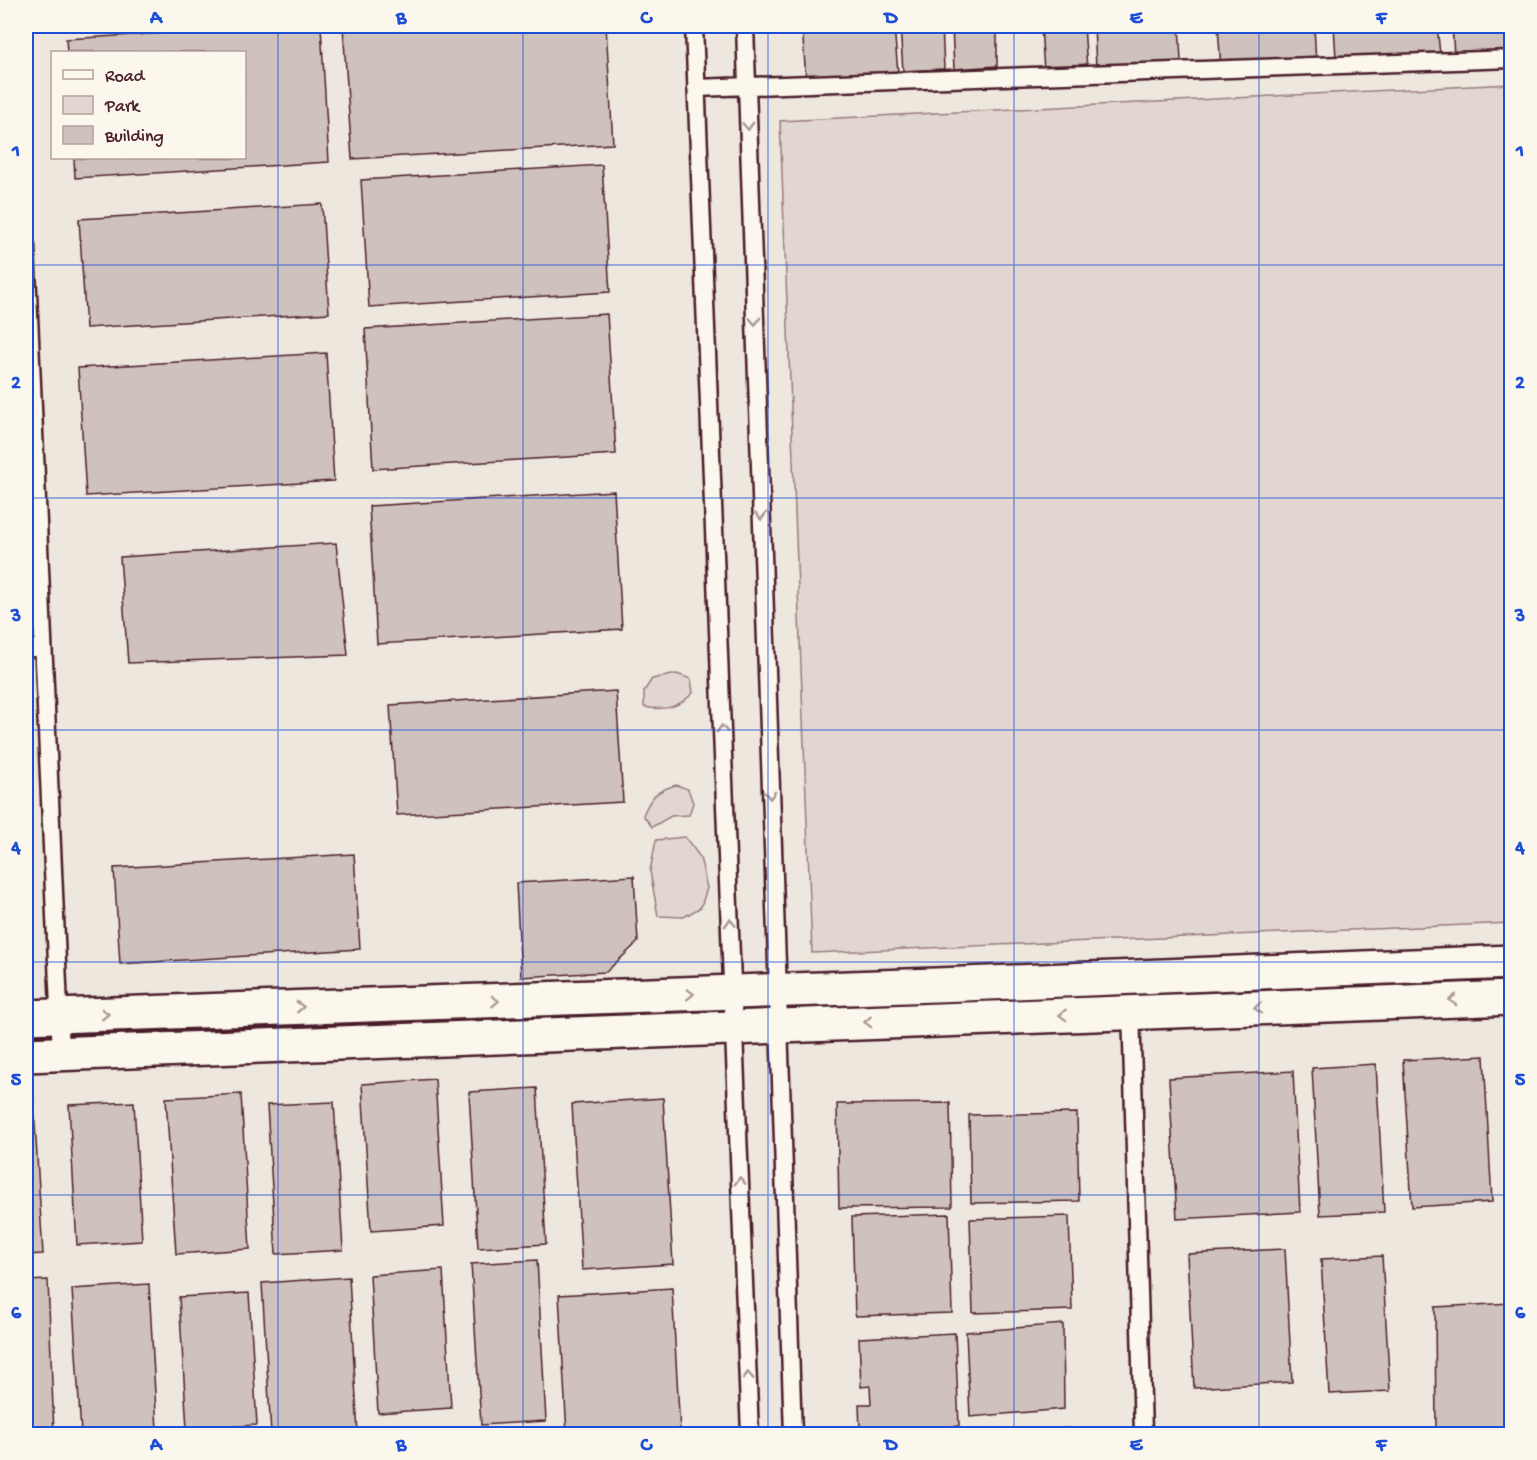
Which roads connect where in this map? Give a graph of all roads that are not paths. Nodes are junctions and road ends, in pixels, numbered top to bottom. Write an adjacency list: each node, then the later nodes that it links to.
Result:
1 (694, 26): 5 (lane)
2 (745, 26): 4 (lane)
3 (1512, 59): 4 (lane)
4 (747, 86): 5 (lane); 11 (lane, one-way to 11)
5 (696, 88): 12 (lane, one-way to 5)
6 (26, 246): 8 (lane)
7 (26, 648): 8 (lane)
8 (43, 648): 15 (lane)
9 (1512, 962): 10 (street)
10 (1130, 978): 11 (street); 14 (lane)
11 (777, 991): 12 (street); 17 (lane)
12 (733, 992): 15 (street, one-way to 12); 18 (lane)
13 (1512, 998): 14 (street, one-way to 14)
14 (1131, 1012): 17 (street, one-way to 17); 23 (lane)
15 (59, 1016): 16 (street); 19 (lane)
16 (26, 1017)
17 (779, 1026): 18 (street); 22 (lane)
18 (734, 1028): 19 (street); 21 (lane, one-way to 18)
19 (61, 1054): 20 (street)
20 (26, 1055)
21 (750, 1434)
22 (793, 1434)
23 (1143, 1434)

